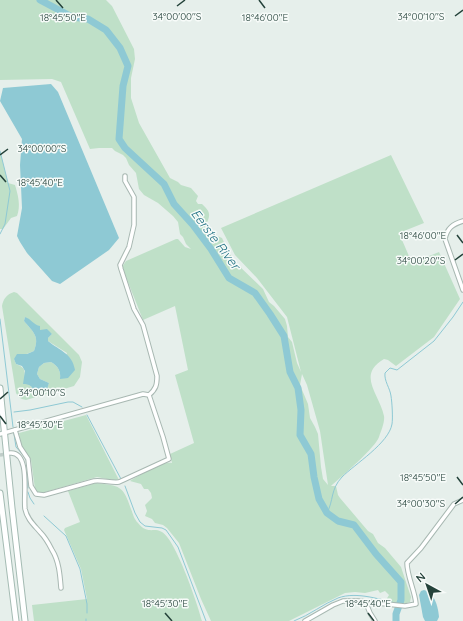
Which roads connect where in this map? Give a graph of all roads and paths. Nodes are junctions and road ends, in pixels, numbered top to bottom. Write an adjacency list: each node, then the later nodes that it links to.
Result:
1 (125, 176): 5 (street)
2 (463, 221): 3 (street)
3 (463, 290)
4 (0, 388): 7 (main road)
5 (149, 395): 6 (street); 10 (street)
6 (15, 430): 7 (street); 10 (street)
7 (2, 433): 16 (main road)
8 (10, 453): 9 (street)
9 (25, 487): 10 (street); 13 (street)
10 (34, 491)
11 (0, 493): 15 (main road)
12 (463, 500): 14 (street)
13 (61, 588)
14 (366, 603): 17 (street); 18 (street)
15 (16, 621)
16 (25, 621)
17 (305, 621)
18 (375, 621)

